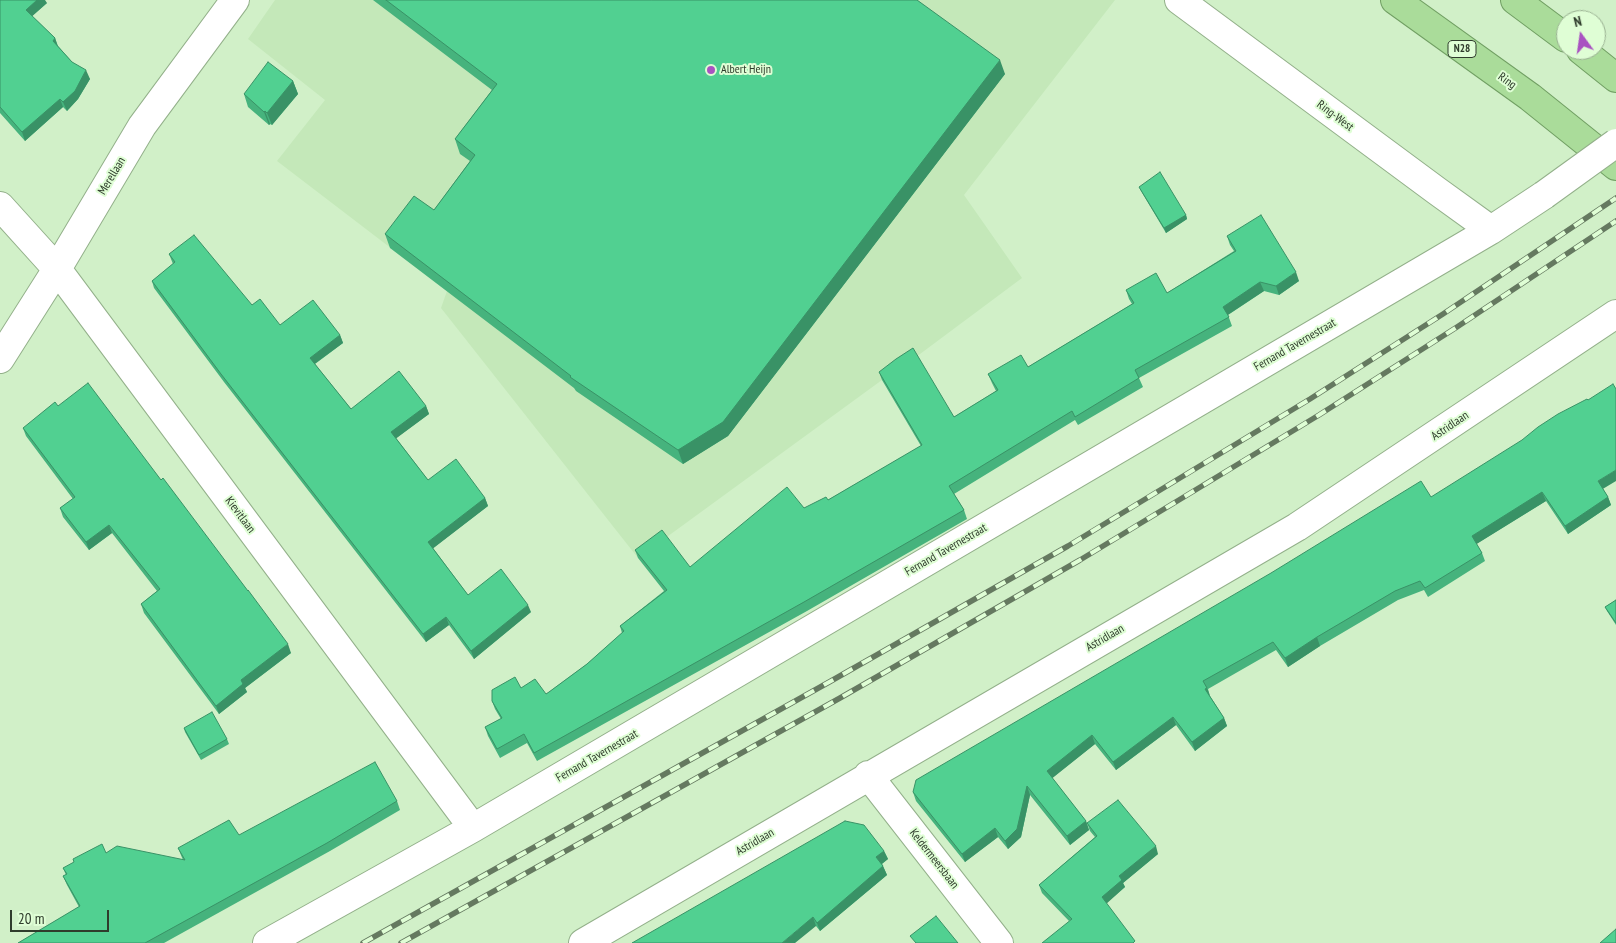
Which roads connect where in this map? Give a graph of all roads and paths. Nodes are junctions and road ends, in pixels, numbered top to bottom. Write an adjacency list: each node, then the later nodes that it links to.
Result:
1 (235, 0): 12 (street, Merellaan)
2 (1180, 0): 11 (street, Ring-West)
3 (1395, 0): 9 (highway, Ring / N28)
4 (1515, 0): 5 (highway)
5 (1556, 31)
6 (1594, 60): 7 (highway)
7 (1616, 78)
8 (1616, 143): 11 (street, Fernand Tavernestraat, bridge)
9 (1616, 166)
10 (0, 206): 12 (street, Kievitlaan)
11 (1491, 230): 16 (street, Fernand Tavernestraat)
12 (57, 269): 14 (street, Merellaan); 16 (street, Kievitlaan)
13 (1614, 318): 15 (street, Astridlaan)
14 (0, 359)
15 (868, 775): 18 (street, Astridlaan); 19 (street, Keldermeersbaan)
16 (473, 828): 17 (street, Fernand Tavernestraat)
17 (267, 943)
18 (583, 943)
19 (999, 943)

